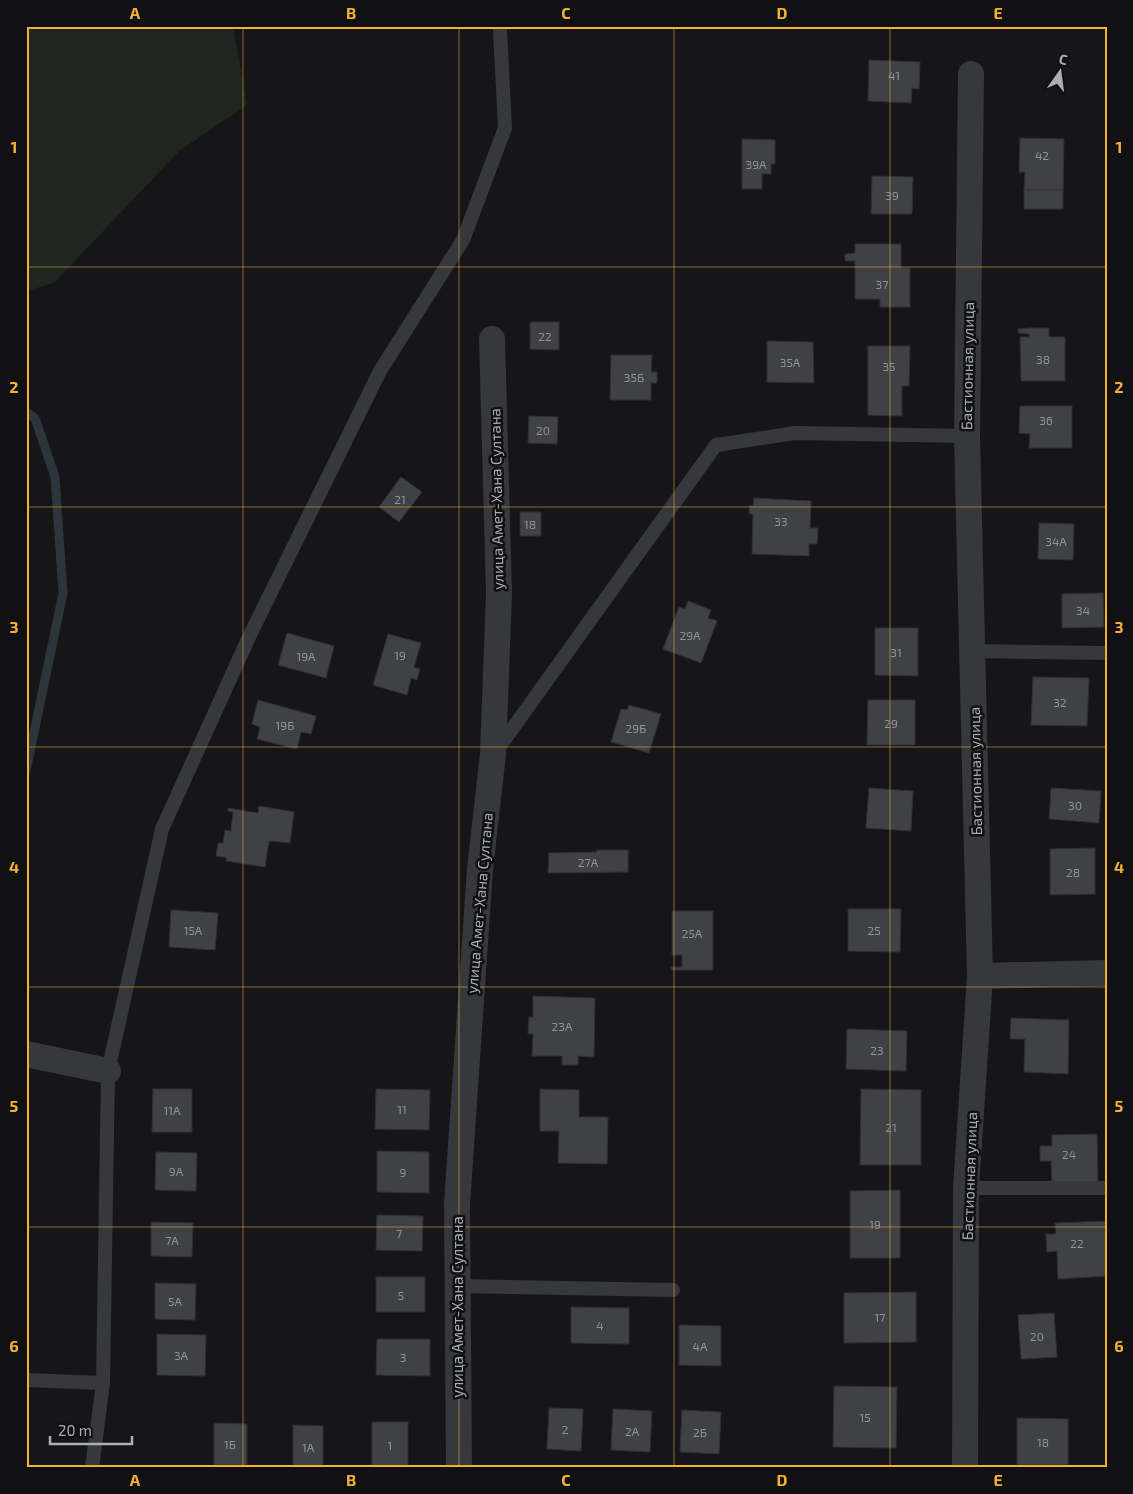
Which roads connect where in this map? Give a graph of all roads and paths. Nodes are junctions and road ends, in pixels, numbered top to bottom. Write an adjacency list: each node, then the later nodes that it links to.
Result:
1 (500, 30): 11 (lane)
2 (970, 74): 4 (street, Бастионная улица)
3 (492, 339): 7 (street, улица Амет-Хана Султана)
4 (967, 436): 5 (street, Бастионная улица); 7 (lane)
5 (972, 651): 6 (lane); 9 (street, Бастионная улица)
6 (1107, 653)
7 (493, 754): 14 (street, улица Амет-Хана Султана)
8 (1107, 973): 9 (street)
9 (980, 976): 12 (street, Бастионная улица)
10 (26, 1054): 11 (street)
11 (108, 1071): 17 (lane)
12 (966, 1188): 13 (lane); 20 (street, Бастионная улица)
13 (1107, 1188)
14 (457, 1286): 15 (lane); 19 (street, улица Амет-Хана Султана)
15 (673, 1290)
16 (26, 1380): 17 (lane)
17 (104, 1383): 18 (lane)
18 (92, 1468)
19 (459, 1468)
20 (965, 1468)

